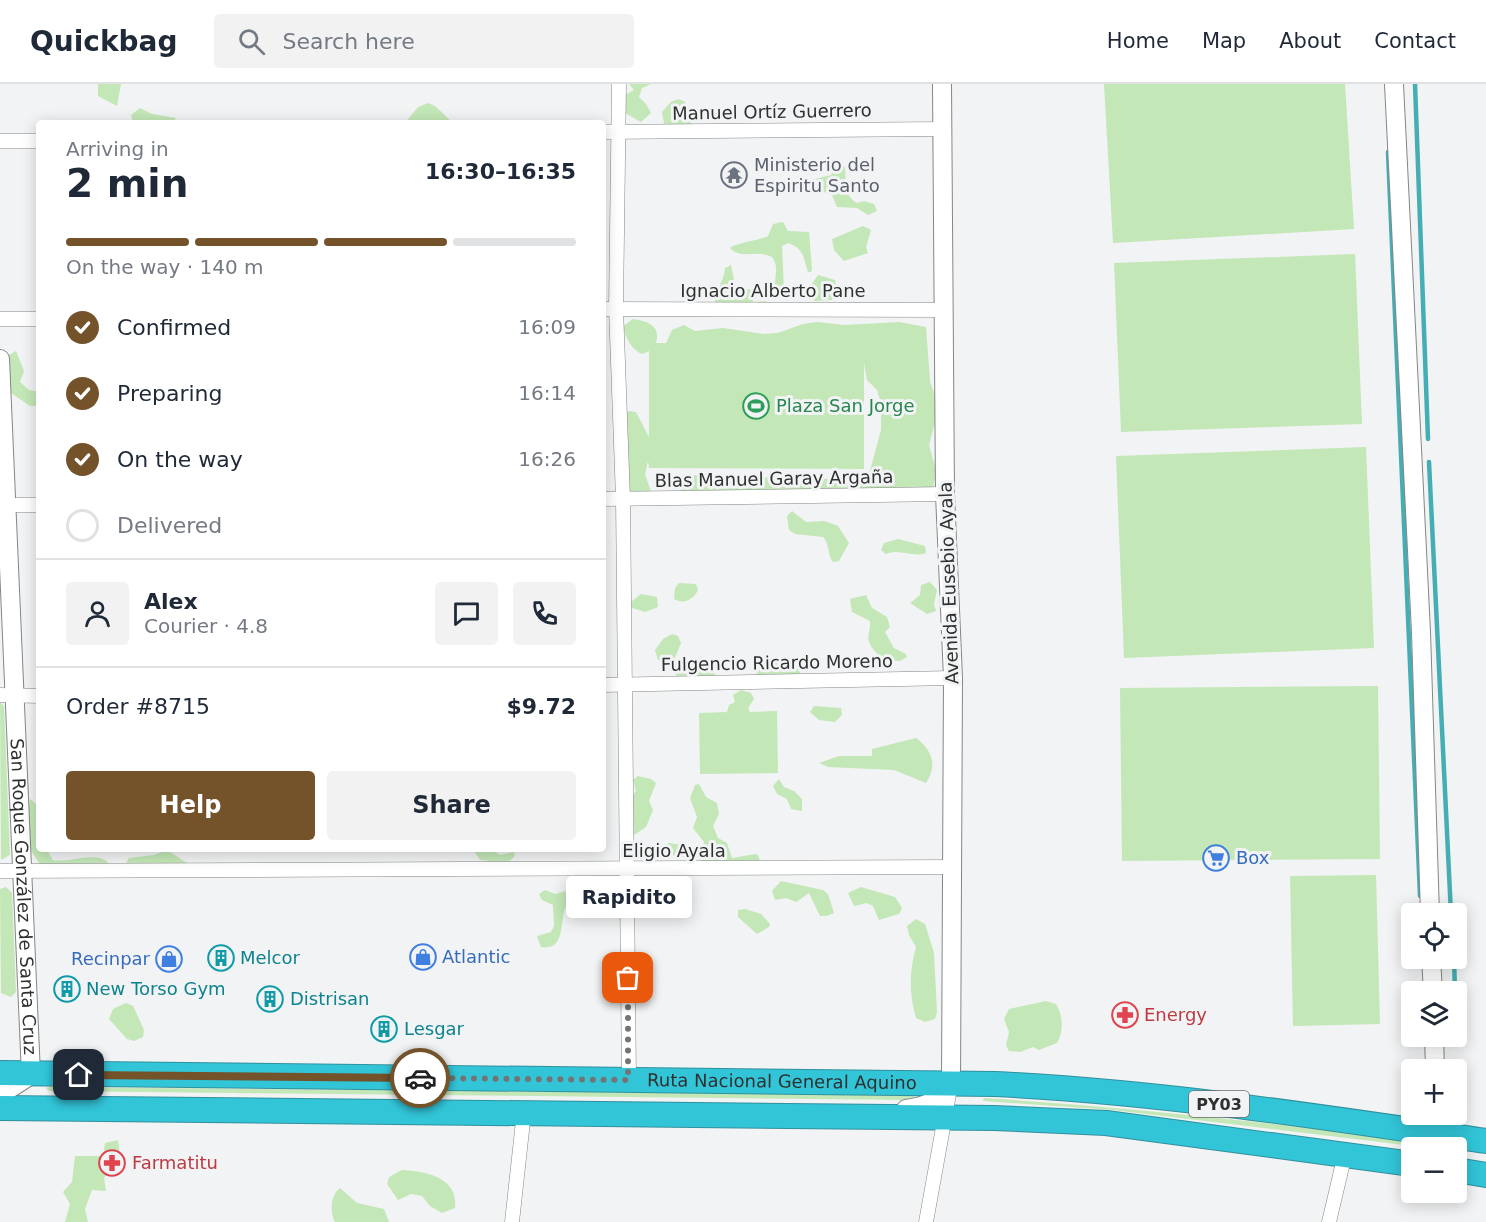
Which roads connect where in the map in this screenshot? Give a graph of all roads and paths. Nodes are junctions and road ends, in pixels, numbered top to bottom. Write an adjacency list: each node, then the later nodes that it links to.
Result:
1 (619, 84): 6 (street)
2 (942, 84): 4 (street, Avenida Eusebio Ayala)
3 (1394, 84): 28 (street)
4 (942, 129): 6 (street, Manuel Ortíz Guerrero); 10 (street, Avenida Eusebio Ayala)
5 (606, 132): 6 (street, Manuel Ortíz Guerrero)
6 (620, 132): 9 (street)
7 (0, 141): 8 (street)
8 (36, 141)
9 (610, 309): 10 (street, Ignacio Alberto Pane); 16 (street)
10 (943, 310): 14 (street, Avenida Eusebio Ayala)
11 (36, 318): 12 (street)
12 (0, 319)
13 (0, 359): 17 (street, San Roque González de Santa Cruz)
14 (945, 494): 16 (street, Blas Manuel Garay Argaña); 19 (street, Avenida Eusebio Ayala)
15 (606, 499): 16 (street, Blas Manuel Garay Argaña)
16 (623, 499): 20 (street)
17 (3, 505): 18 (street); 22 (street, San Roque González de Santa Cruz)
18 (36, 505)
19 (953, 678): 20 (street, Fulgencio Ricardo Moreno); 24 (street, Avenida Eusebio Ayala)
20 (625, 684): 21 (street, Fulgencio Ricardo Moreno); 25 (street)
21 (606, 685)
22 (7, 696): 23 (street); 27 (street, San Roque González de Santa Cruz)
23 (36, 696)
24 (953, 867): 25 (street, Eligio Ayala); 32 (street, Avenida Eusebio Ayala)
25 (626, 869): 27 (street, Eligio Ayala); 31 (street)
26 (0, 871): 27 (street, Eligio Ayala)
27 (22, 871): 30 (street, San Roque González de Santa Cruz)
28 (1430, 903)
29 (0, 1073): 30 (highway, Ruta Nacional General Aquino / PY03)
30 (31, 1075): 31 (highway, Ruta Nacional General Aquino / PY03); 33 (street, San Roque González de Santa Cruz)
31 (628, 1080): 32 (highway, Ruta Nacional General Aquino / PY03)
32 (951, 1083): 36 (street); 37 (street); 38 (highway, Ruta Nacional General Aquino / PY03)
33 (0, 1095)
34 (0, 1108): 35 (highway, Ruta Nacional General Aquino / PY03)
35 (524, 1112): 36 (highway, Ruta Nacional General Aquino / PY03); 45 (street)
36 (881, 1118): 37 (highway, Ruta Nacional General Aquino / PY03)
37 (945, 1119): 41 (highway, Ruta Nacional General Aquino / PY03); 46 (street)
38 (1401, 1121)
39 (1433, 1125): 40 (highway, Ruta Nacional General Aquino / PY03)
40 (1486, 1141)
41 (1345, 1154): 42 (highway, Ruta Nacional General Aquino / PY03); 47 (street)
42 (1401, 1162)
43 (1467, 1172): 44 (highway)
44 (1486, 1175)
45 (513, 1222)
46 (926, 1222)
47 (1329, 1222)

